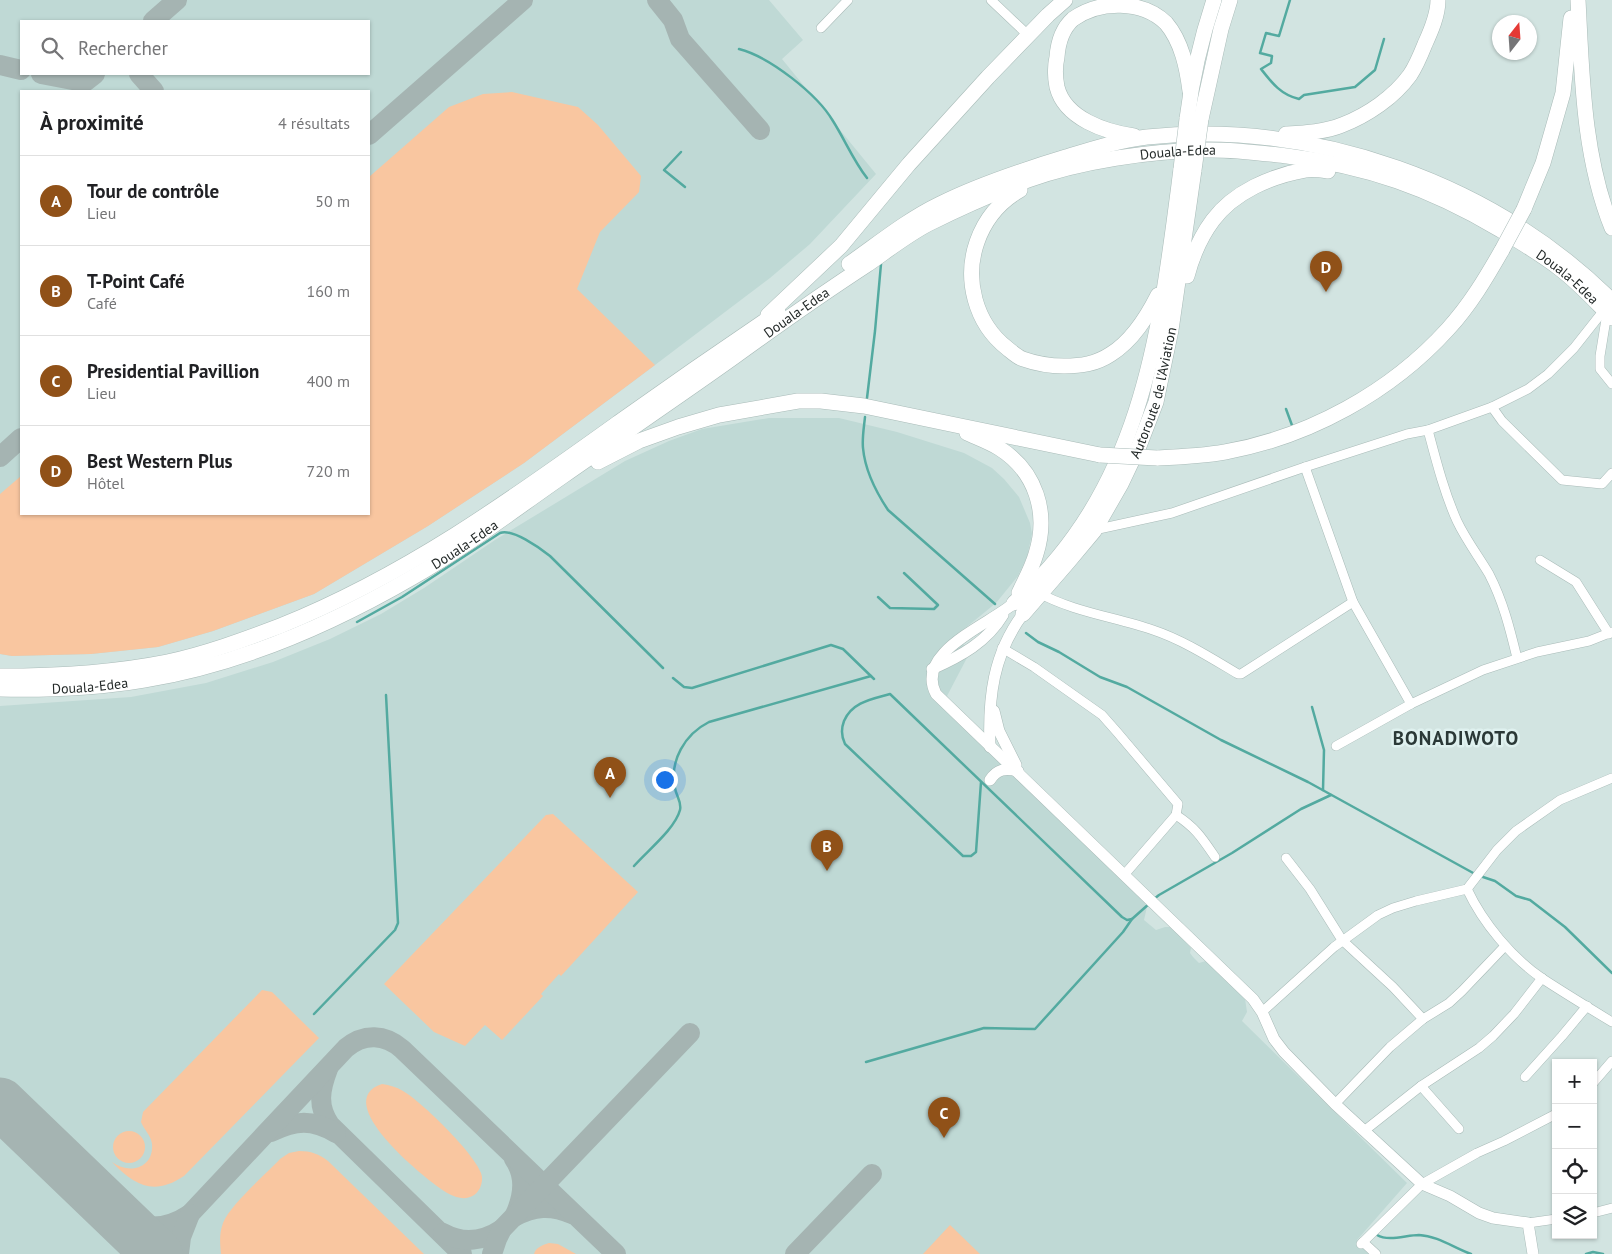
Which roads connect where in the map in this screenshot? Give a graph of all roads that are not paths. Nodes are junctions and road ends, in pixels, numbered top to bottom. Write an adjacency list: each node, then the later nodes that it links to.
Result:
1 (848, 0): 9 (street)
2 (992, 0): 10 (street)
3 (1065, 0): 10 (highway)
4 (1214, 0): 11 (highway, Autoroute de l'Aviation)
5 (1230, 0): 12 (highway, Autoroute de l'Aviation)
6 (1438, 0): 13 (highway)
7 (1572, 0): 25 (highway, bridge)
8 (1578, 0): 18 (highway)
9 (821, 28)
10 (1029, 36): 21 (highway)
11 (1190, 91): 12 (highway, Autoroute de l'Aviation); 14 (highway)
12 (1194, 119): 16 (highway, Autoroute de l'Aviation, bridge)
13 (1238, 135): 14 (highway, Douala-Edea); 20 (highway, Douala-Edea)
14 (1145, 137): 21 (highway, Douala-Edea)
15 (1082, 164): 17 (highway, Douala-Edea); 19 (highway); 29 (highway, Douala-Edea)
16 (1187, 169): 19 (highway, Autoroute de l'Aviation); 22 (highway, Autoroute de l'Aviation)
17 (1480, 218): 20 (highway, Douala-Edea); 22 (highway)
18 (1612, 228)
19 (1167, 275): 32 (highway, Autoroute de l'Aviation)
20 (1609, 311): 23 (street); 24 (street)
21 (751, 330): 38 (highway, Douala-Edea)
22 (1171, 330): 30 (highway, Autoroute de l'Aviation)
23 (1612, 384)
24 (1492, 407): 26 (street); 28 (street)
25 (938, 420): 29 (highway); 34 (highway)
26 (1428, 430): 27 (street); 37 (street)
27 (1305, 466): 30 (street); 33 (street)
28 (1612, 473)
29 (510, 514): 39 (highway, Douala-Edea)
30 (1094, 531): 32 (highway, Autoroute de l'Aviation)
31 (1540, 560): 35 (street)
32 (1035, 591): 33 (street); 34 (highway, Autoroute de l'Aviation)
33 (1353, 602): 41 (street)
34 (1014, 609): 36 (street, Autoroute de l'Aviation); 43 (street)
35 (1610, 633): 37 (street)
36 (1002, 648): 40 (street, Autoroute de l'Aviation); 47 (street)
37 (1517, 658): 41 (street)
38 (0, 676)
39 (0, 689)
40 (991, 694): 43 (street, Autoroute de l'Aviation); 44 (street)
41 (1412, 704): 42 (street)
42 (1336, 746)
43 (990, 747): 44 (street)
44 (1021, 774): 46 (street); 50 (street)
45 (1612, 778): 51 (street)
46 (990, 780)
47 (1176, 815): 48 (street); 50 (street)
48 (1215, 857)
49 (1286, 858): 52 (street)
50 (1124, 875): 56 (street)
51 (1467, 889): 52 (street); 53 (street)
52 (1342, 940): 56 (street); 57 (street)
53 (1505, 946): 54 (street); 57 (street)
54 (1542, 978): 55 (street); 62 (street)
55 (1587, 1006): 58 (street); 60 (street)
56 (1262, 1012): 63 (street)
57 (1423, 1019): 63 (street)
58 (1612, 1022)
59 (1612, 1061): 61 (street)
60 (1525, 1077)
61 (1597, 1078)
62 (1421, 1086): 65 (street); 66 (street)
63 (1334, 1104): 66 (street)
64 (1552, 1116): 67 (street)
65 (1459, 1129)
66 (1364, 1131): 67 (street)
67 (1422, 1184): 71 (street); 72 (street)
68 (1612, 1208): 69 (street)
69 (1597, 1213)
70 (1552, 1220): 71 (street)
71 (1528, 1223): 73 (street)
72 (1376, 1254)
73 (1533, 1254)

